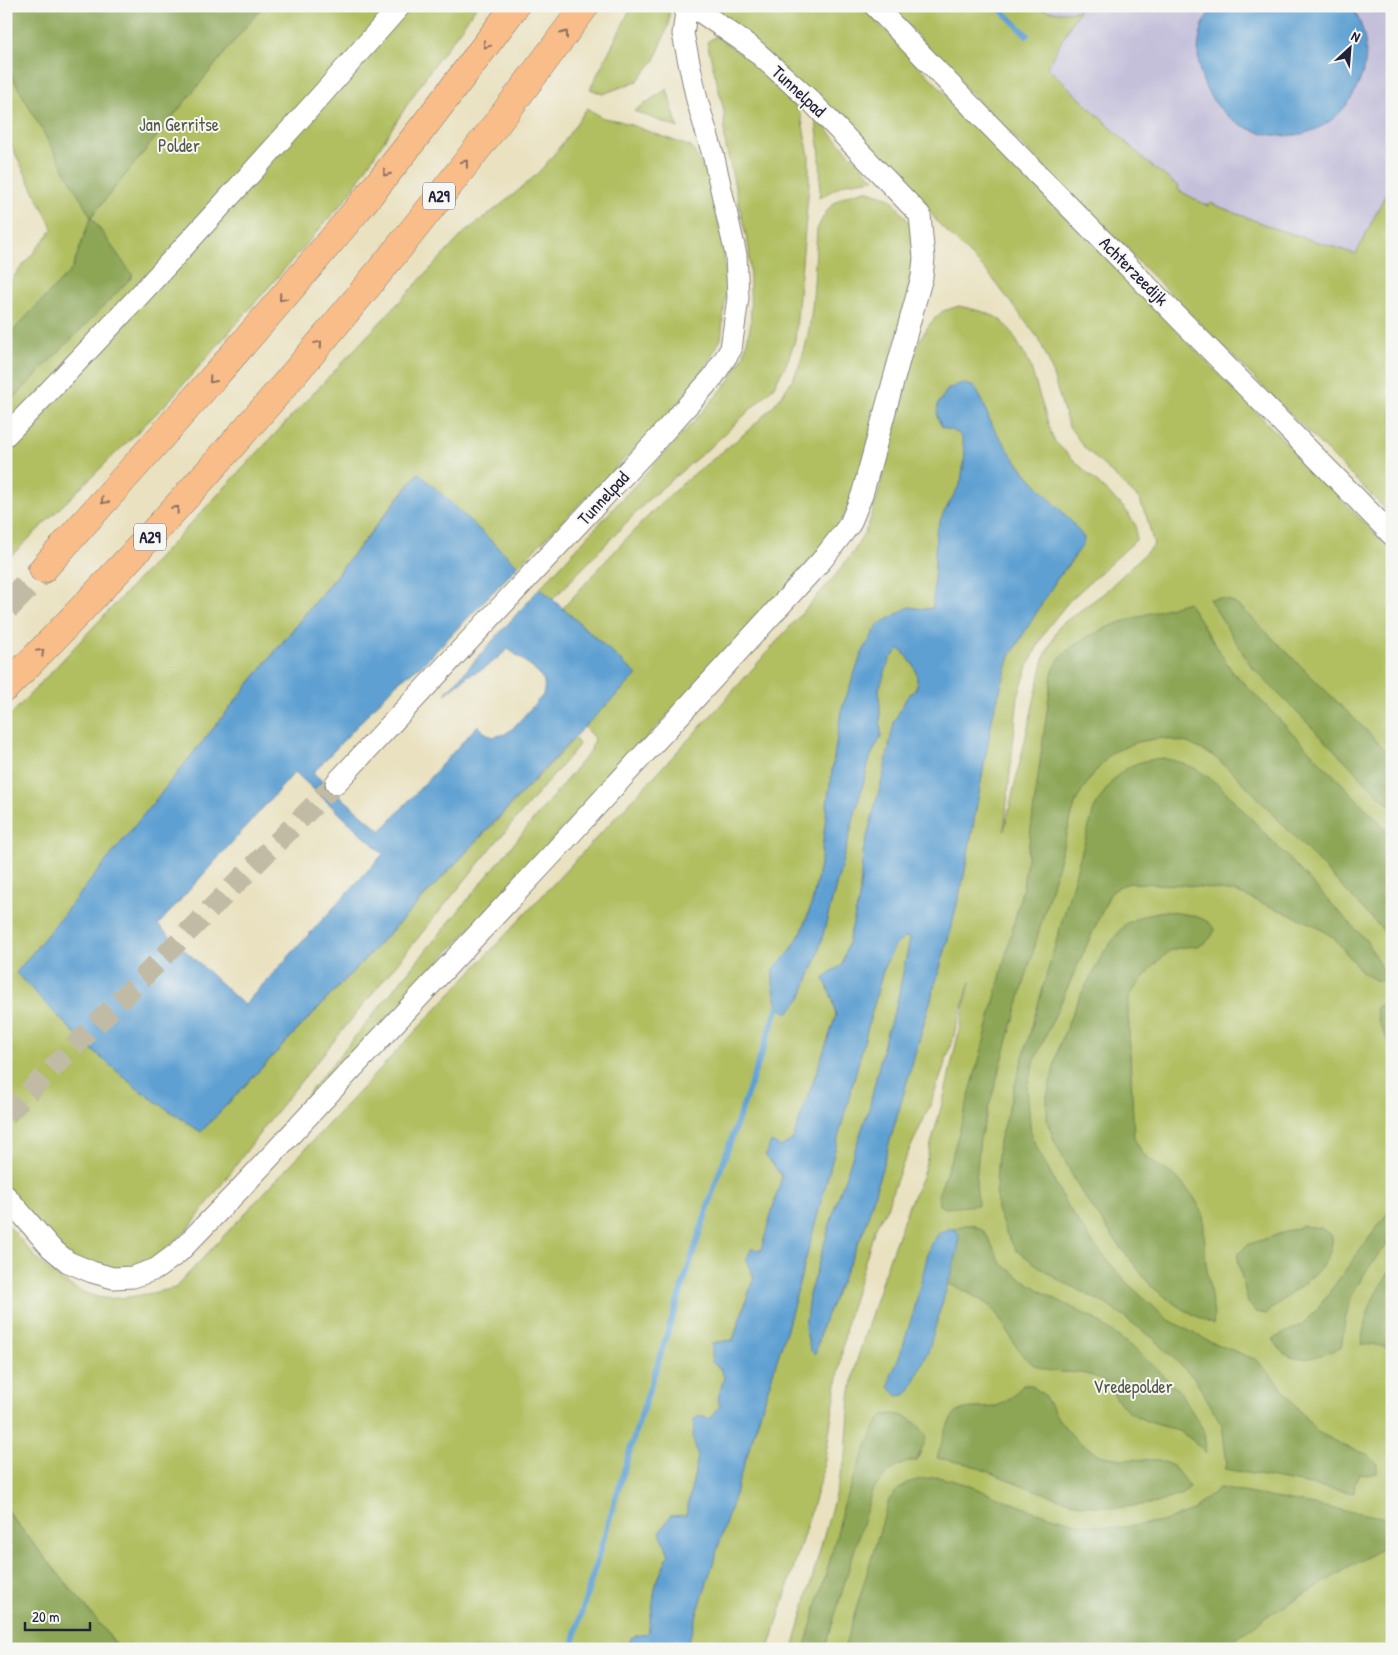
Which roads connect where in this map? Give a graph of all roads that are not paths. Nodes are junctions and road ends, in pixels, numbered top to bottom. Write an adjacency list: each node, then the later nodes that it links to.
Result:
1 (400, 6): 7 (street)
2 (516, 6): 9 (highway, one-way to 9)
3 (585, 6): 10 (highway, A29, one-way to 3)
4 (687, 6): 11 (street, Tunnelpad)
5 (692, 6): 12 (street, Tunnelpad)
6 (875, 6): 8 (street, Achterzeedijk)
7 (6, 435)
8 (1392, 535)
9 (43, 569)
10 (6, 687)
11 (336, 783)
12 (6, 1196)

